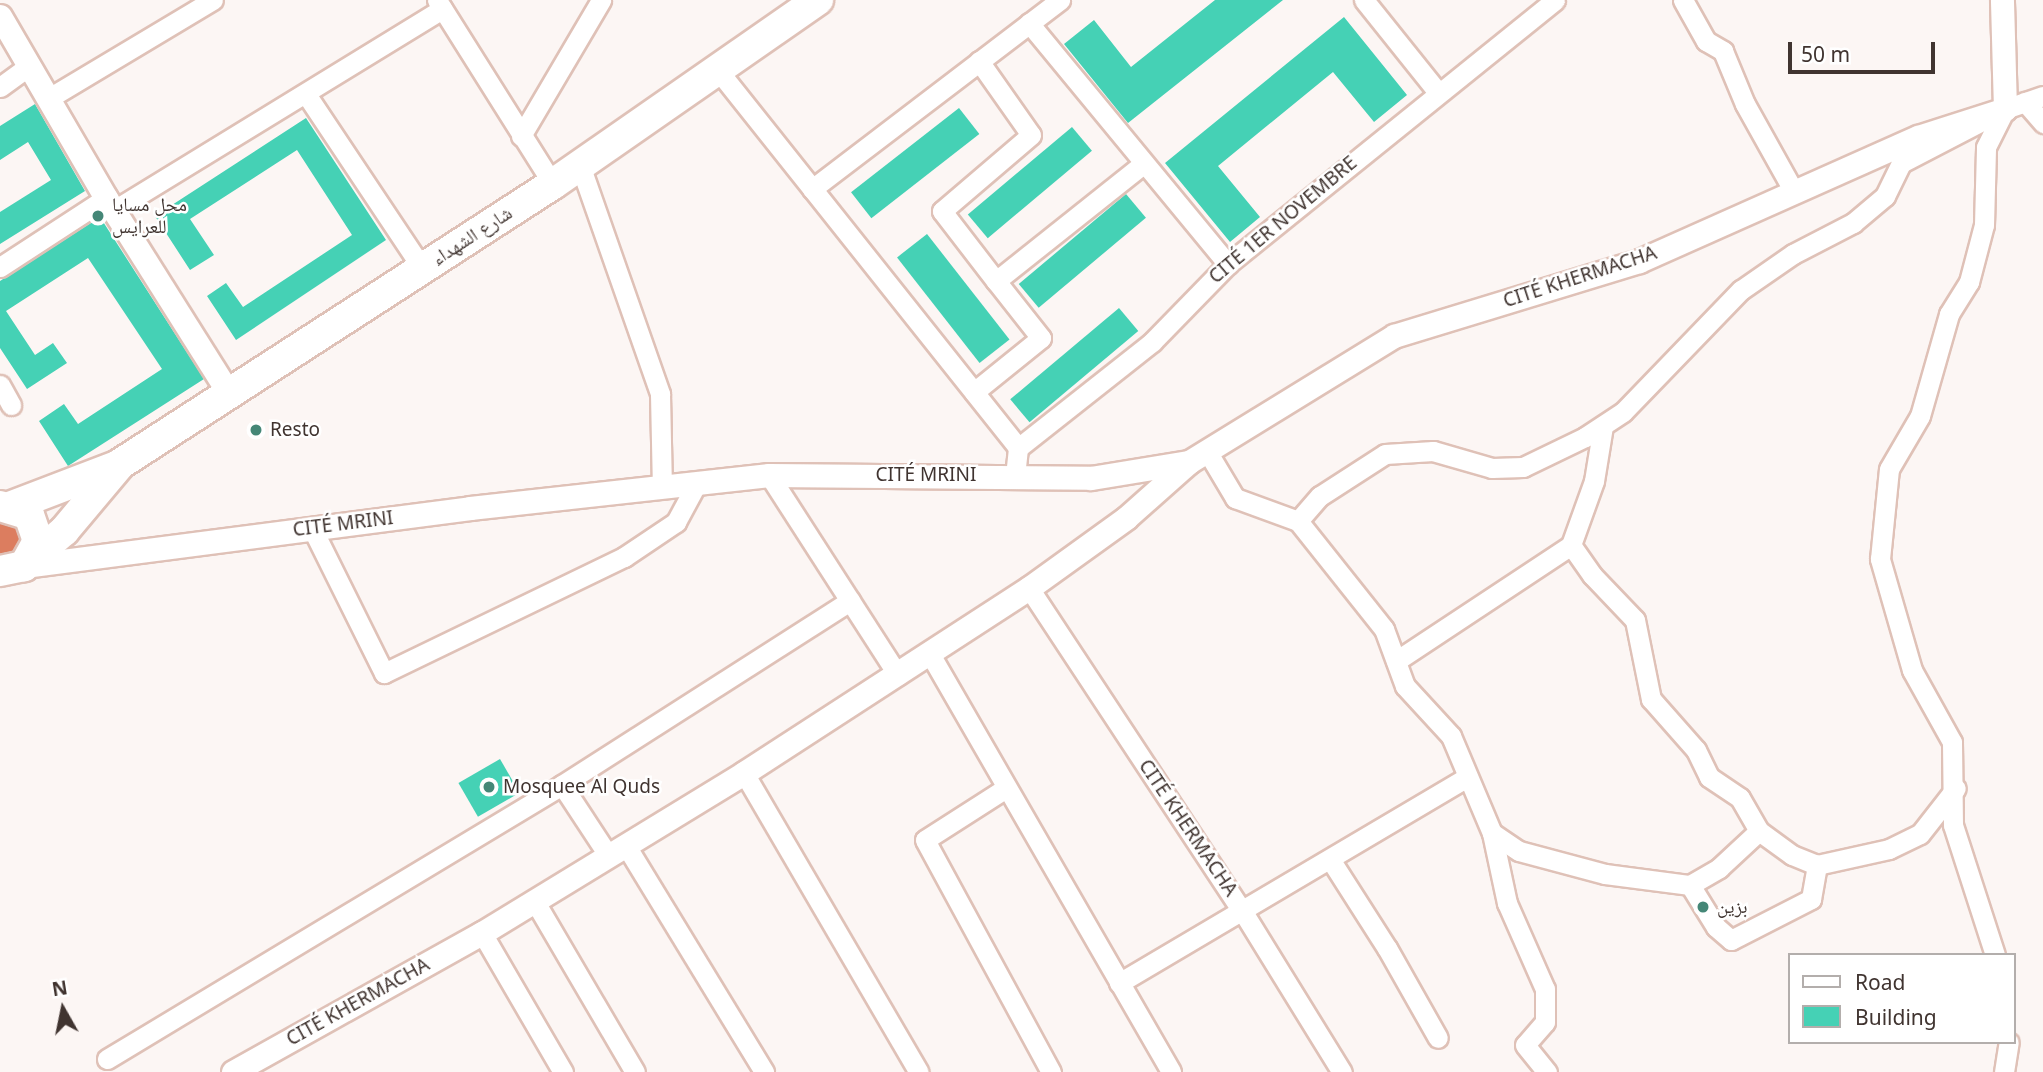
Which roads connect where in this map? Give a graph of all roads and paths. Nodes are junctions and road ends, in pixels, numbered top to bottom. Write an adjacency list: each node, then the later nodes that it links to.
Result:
1 (213, 0): 18 (street)
2 (601, 0): 21 (street)
3 (818, 0): 14 (main road, شارع الشهداء)
4 (1060, 0): 11 (street)
5 (1364, 0): 16 (street)
6 (1555, 0): 16 (street, CITÉ 1ER NOVEMBRE)
7 (1683, 0): 26 (street)
8 (2002, 0): 19 (street)
9 (440, 4): 17 (street); 21 (street)
10 (0, 16): 13 (street)
11 (1029, 23): 12 (street); 22 (street)
12 (979, 61): 25 (street); 31 (street)
13 (28, 67): 15 (street); 18 (street)
14 (717, 69): 23 (main road, شارع الشهداء); 25 (street)
15 (0, 87)
16 (1437, 92): 28 (street, CITÉ 1ER NOVEMBRE)
17 (306, 94): 27 (street); 30 (street)
18 (48, 99): 27 (street)
19 (2025, 102): 20 (street); 26 (street, CITÉ KHERMACHA); 36 (street); 58 (street)
20 (2043, 123)
21 (521, 136): 24 (street)
22 (1143, 164): 28 (street); 31 (street)
23 (580, 165): 24 (main road, شارع الشهداء); 43 (street)
24 (554, 184): 30 (main road, شارع الشهداء)
25 (812, 189): 34 (street)
26 (1793, 190): 38 (street, CITÉ KHERMACHA)
27 (110, 204): 29 (street); 33 (street)
28 (1228, 264): 37 (street, CITÉ 1ER NOVEMBRE)
29 (0, 267)
30 (422, 268): 33 (main road, شارع الشهداء)
31 (996, 281): 34 (street)
32 (0, 386): 35 (street)
33 (228, 392): 39 (main road, شارع الشهداء)
34 (974, 392): 37 (street)
35 (11, 405)
36 (1603, 426): 45 (street); 47 (street)
37 (1018, 448): 41 (street)
38 (1198, 457): 41 (street, CITÉ MRINI); 45 (street); 49 (street, CITÉ KHERMACHA)
39 (120, 464): 44 (main road); 48 (main road)
40 (769, 475): 41 (street, CITÉ MRINI); 42 (street, CITÉ MRINI); 50 (street)
41 (1016, 476)
42 (697, 482): 43 (street, CITÉ MRINI); 46 (street)
43 (662, 486): 46 (street, CITÉ MRINI)
44 (5, 503): 48 (main road)
45 (1298, 521): 52 (street)
46 (312, 528): 48 (street, CITÉ MRINI)
47 (1571, 545): 52 (street); 59 (street)
48 (12, 568)
49 (1028, 588): 51 (street, CITÉ KHERMACHA); 66 (street, CITÉ KHERMACHA)
50 (850, 601): 53 (street); 56 (street)
51 (930, 654): 53 (street, CITÉ KHERMACHA); 57 (street)
52 (1396, 661): 55 (street)
53 (898, 675): 54 (street, CITÉ KHERMACHA)
54 (744, 773): 61 (street, CITÉ KHERMACHA); 77 (street)
55 (1468, 777): 60 (street); 62 (street)
56 (562, 785): 61 (street); 72 (street)
57 (1006, 788): 69 (street); 78 (street)
58 (1956, 788): 63 (street); 68 (street)
59 (1759, 831): 63 (street); 64 (street)
60 (1492, 833): 64 (street); 81 (street)
61 (617, 850): 65 (street, CITÉ KHERMACHA); 76 (street)
62 (1330, 859): 66 (street); 70 (street)
63 (1817, 865): 64 (street)
64 (1690, 885)
65 (534, 900): 67 (street, CITÉ KHERMACHA); 75 (street)
66 (1243, 912): 69 (street); 80 (street, CITÉ KHERMACHA)
67 (482, 933): 73 (street, CITÉ KHERMACHA); 74 (street)
68 (1994, 953)
69 (1119, 983): 79 (street)
70 (1438, 1038)
71 (2009, 1044): 82 (street)
72 (107, 1059)
73 (233, 1072)
74 (563, 1072)
75 (635, 1072)
76 (764, 1072)
77 (919, 1072)
78 (1051, 1072)
79 (1171, 1072)
80 (1342, 1072)
81 (1547, 1072)
82 (2004, 1072)

